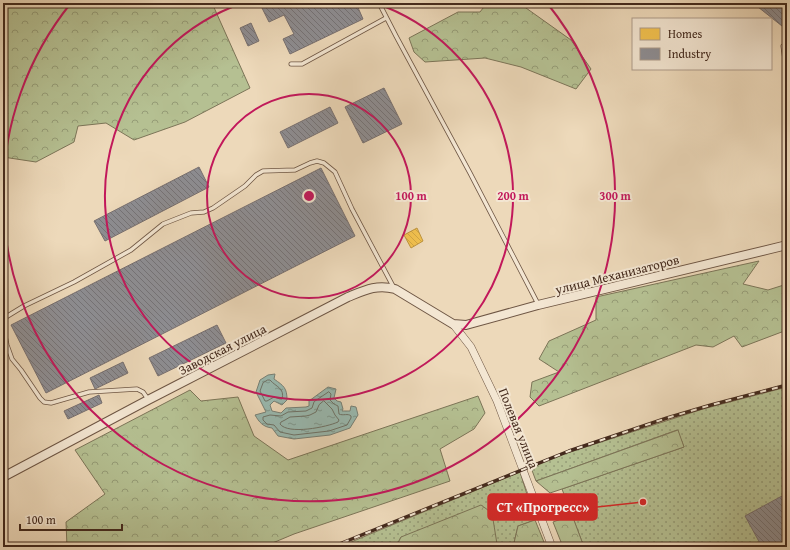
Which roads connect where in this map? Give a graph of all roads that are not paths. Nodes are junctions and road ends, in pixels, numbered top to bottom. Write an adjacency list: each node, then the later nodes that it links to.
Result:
1 (379, 3): 2 (lane)
2 (386, 18): 4 (lane); 8 (lane)
3 (782, 46): 5 (lane)
4 (291, 64)
5 (787, 74)
6 (787, 245): 8 (street, улица Механизаторов)
7 (395, 289): 9 (street, Заводская улица); 10 (street, Заводская улица); 10 (lane)
8 (538, 305): 9 (street, улица Механизаторов)
9 (453, 324): 12 (street, Полевая улица)
10 (148, 400): 11 (street, Заводская улица)
11 (3, 477)
12 (552, 547)

